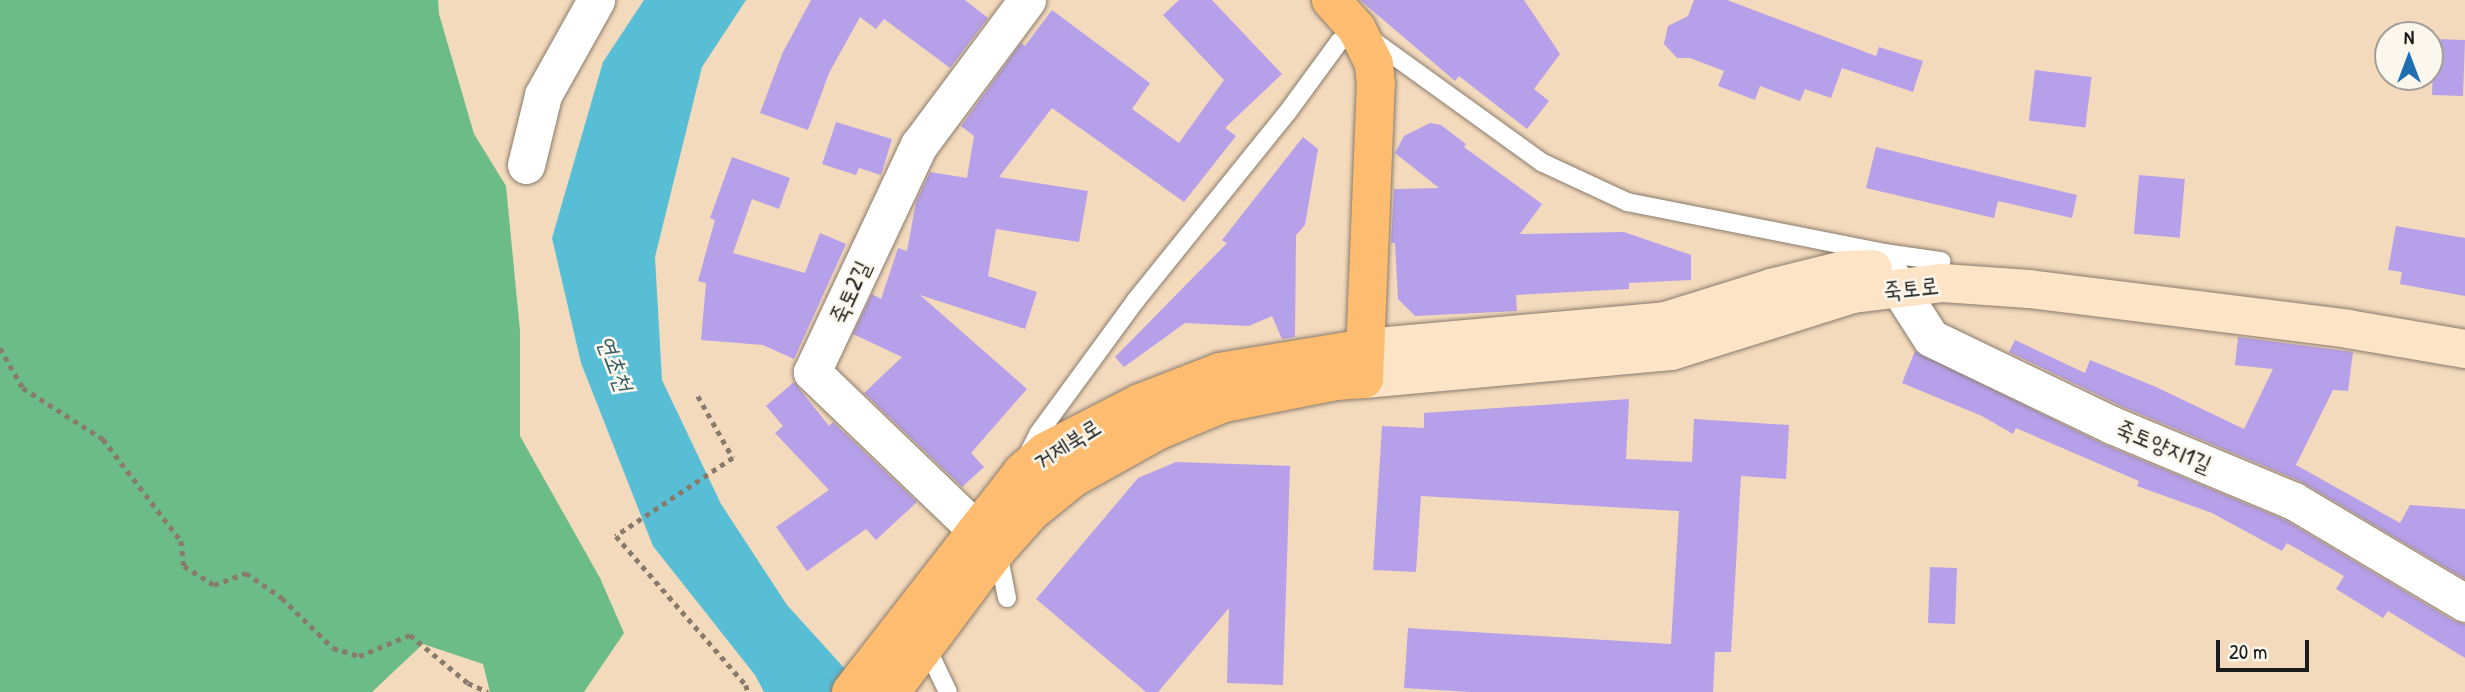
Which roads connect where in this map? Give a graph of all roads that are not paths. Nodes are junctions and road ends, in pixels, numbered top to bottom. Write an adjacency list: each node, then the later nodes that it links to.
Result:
1 (596, 0): 6 (street)
2 (1303, 0): 5 (main road)
3 (1331, 0): 5 (main road)
4 (1024, 1): 13 (street, 죽토2길)
5 (1348, 35): 7 (lane); 11 (main road); 12 (lane)
6 (526, 165)
7 (1941, 261): 8 (street, 죽토로); 9 (street, 죽토로)
8 (1891, 278): 10 (street, 죽토로); 11 (street, 죽토로); 15 (street, 죽토양지1길)
9 (2465, 332)
10 (2465, 349)
11 (1351, 365): 12 (main road, 거제북로); 13 (main road, 거제북로)
12 (1024, 471): 13 (main road, 거제북로)
13 (987, 540): 14 (lane); 16 (main road, 거제북로)
14 (1007, 598)
15 (2465, 603)
16 (908, 651): 17 (main road, 거제북로); 18 (lane)
17 (851, 692)
18 (948, 692)

